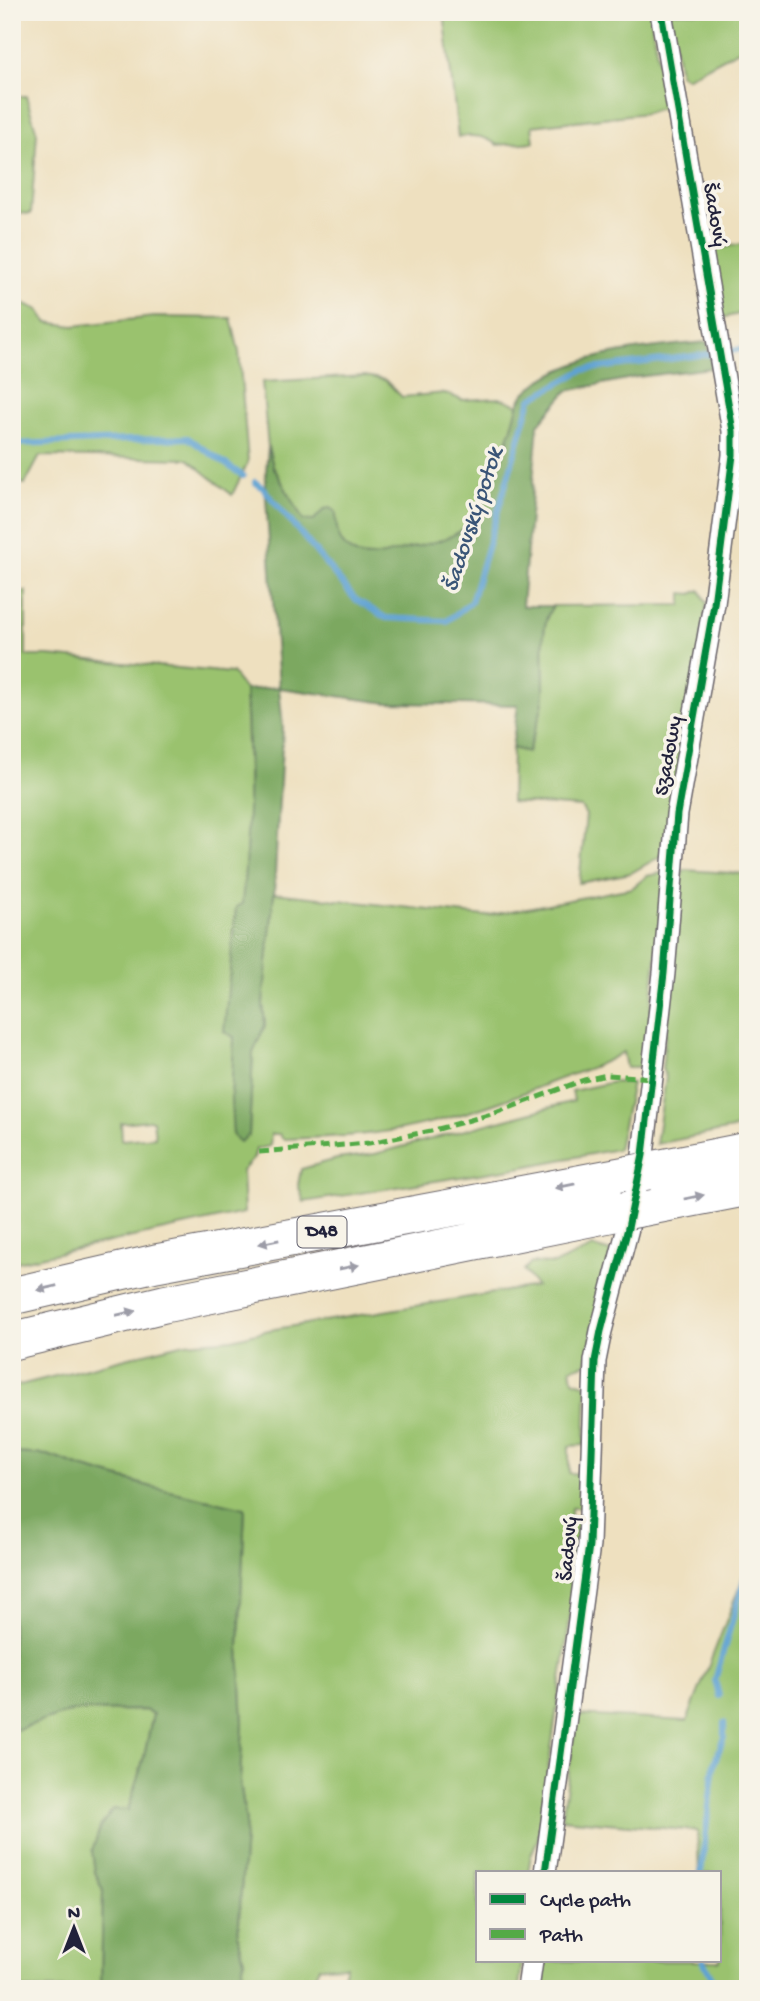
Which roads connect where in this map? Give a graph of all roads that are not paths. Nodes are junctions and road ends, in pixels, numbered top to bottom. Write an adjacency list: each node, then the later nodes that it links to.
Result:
1 (661, 12): 2 (street, Šadový)
2 (721, 366): 5 (street, Szadowy)
3 (748, 1151): 5 (highway, D48)
4 (748, 1187): 5 (highway, D48, one-way to 4)
5 (636, 1191): 6 (highway, D48, one-way to 6); 7 (highway, D48, one-way to 5); 8 (street, Šadový)
6 (12, 1296)
7 (12, 1341)
8 (545, 1871)
9 (532, 1962): 10 (street)
10 (528, 1989)

